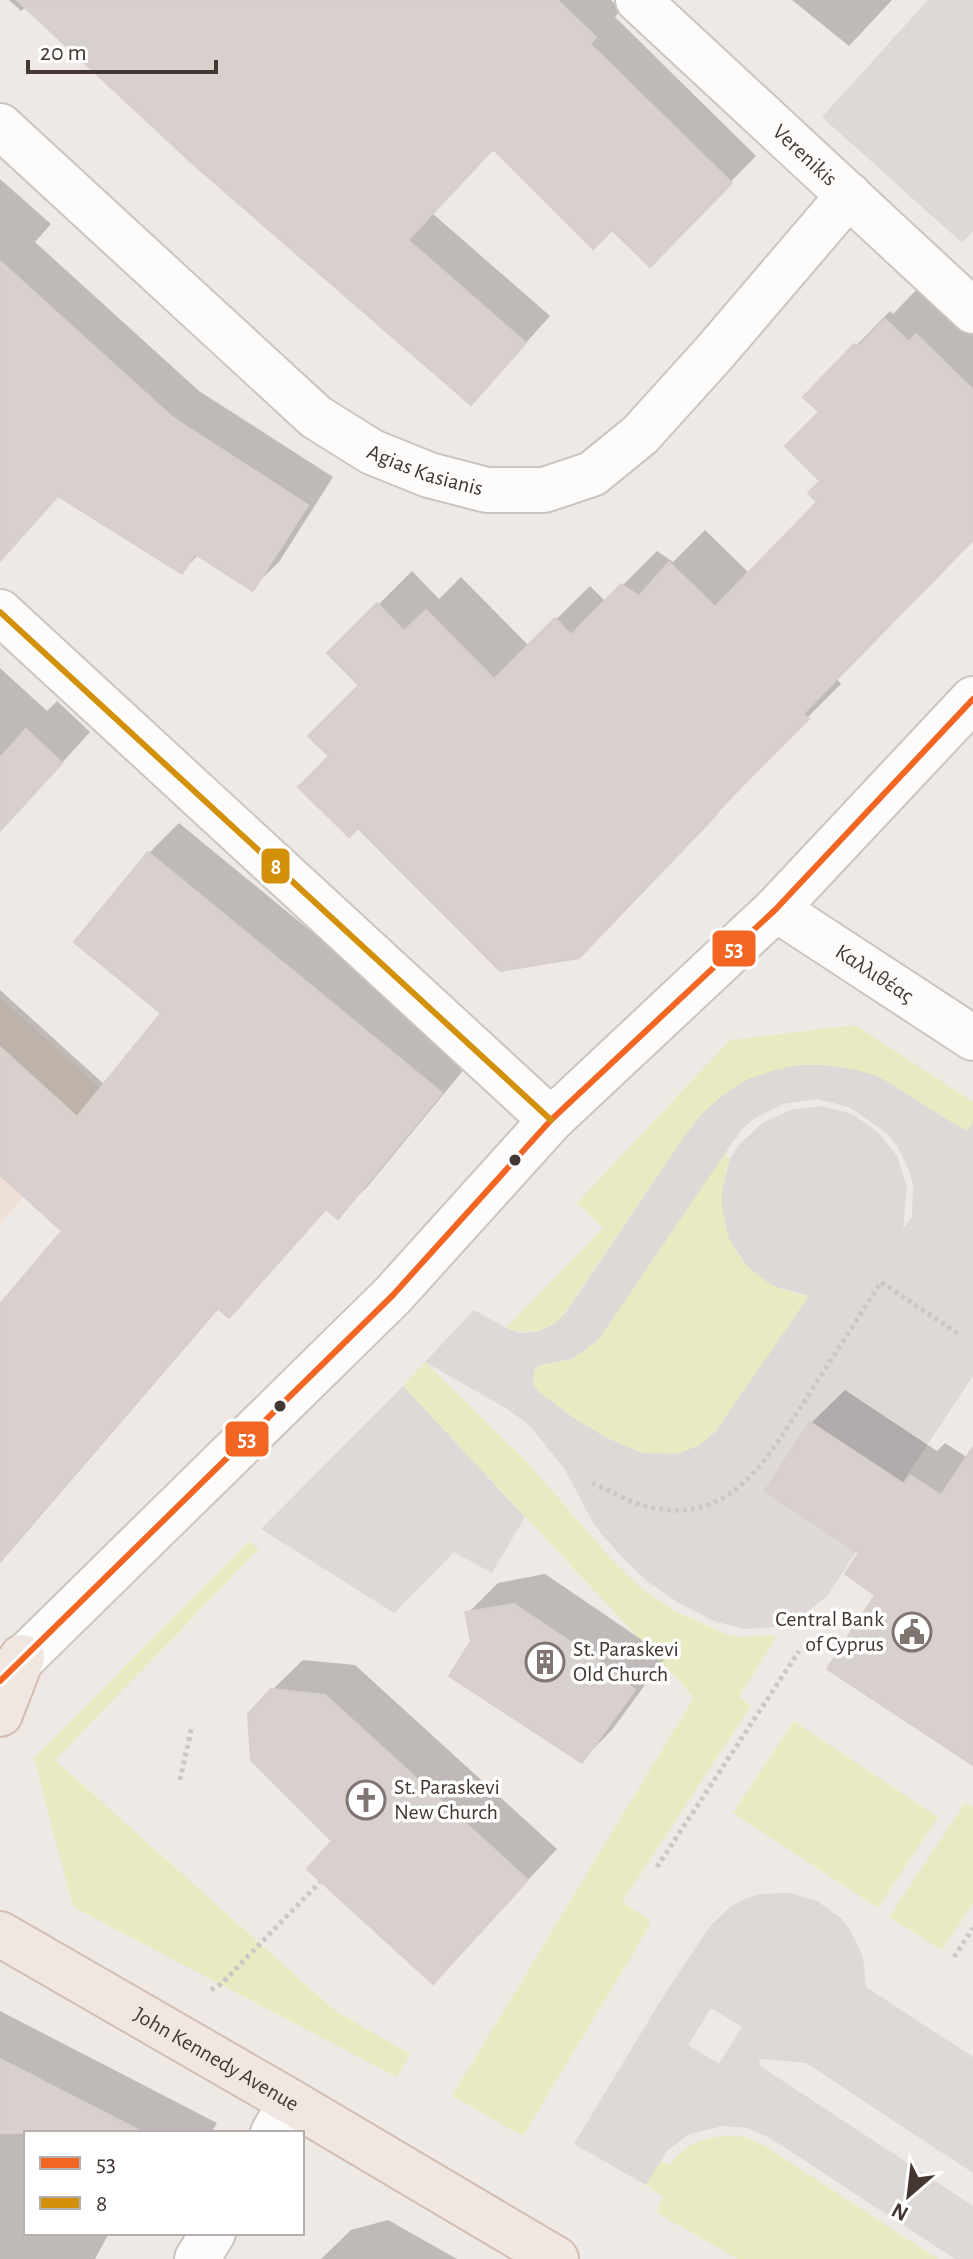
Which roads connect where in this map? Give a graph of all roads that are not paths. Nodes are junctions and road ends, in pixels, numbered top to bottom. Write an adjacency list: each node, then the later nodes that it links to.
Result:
1 (638, 0): 3 (street, Verenikis)
2 (0, 126): 3 (street, Agias Kasianis)
3 (849, 195): 4 (street, Verenikis)
4 (973, 311)
5 (0, 612): 9 (street)
6 (973, 699): 7 (street)
7 (776, 909): 8 (street, Καλλιθέας); 9 (street)
8 (973, 1038)
9 (551, 1120): 10 (street)
10 (11, 1669): 11 (main road)
11 (0, 1714)
12 (2, 1929): 13 (main road, John Kennedy Avenue)
13 (282, 2117): 16 (main road, John Kennedy Avenue)
14 (212, 2235): 15 (street)
15 (197, 2259)
16 (556, 2259)

